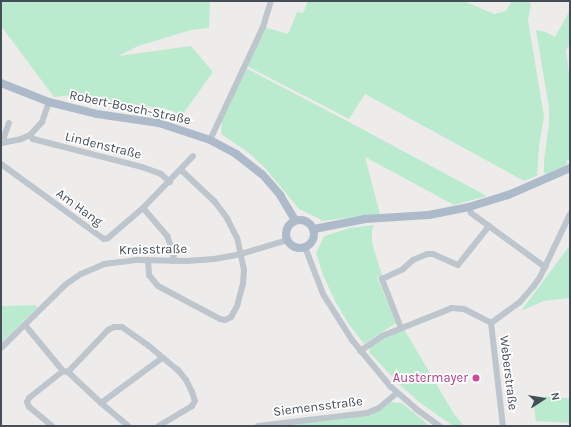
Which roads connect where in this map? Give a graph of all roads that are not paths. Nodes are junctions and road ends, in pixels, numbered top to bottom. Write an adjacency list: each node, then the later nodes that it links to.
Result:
1 (272, 1): 6 (street)
2 (1, 83): 3 (main road, Robert-Bosch-Straße)
3 (49, 102): 5 (street); 6 (main road, Robert-Bosch-Straße)
4 (9, 123): 7 (street)
5 (30, 135): 7 (street); 12 (street, Lindenstraße)
6 (210, 140): 16 (main road, Robert-Bosch-Straße)
7 (1, 143)
8 (194, 156): 11 (street, Am Hang)
9 (1, 164): 13 (street, Am Hang)
10 (570, 168): 14 (main road)
11 (181, 170): 12 (street, Am Hang); 21 (street)
12 (170, 182): 13 (street, Am Hang)
13 (143, 208): 23 (street)
14 (469, 208): 17 (street); 18 (main road)
15 (570, 214): 24 (street)
16 (295, 220): 18 (main road); 19 (main road)
17 (489, 226): 24 (street); 27 (street)
18 (314, 229): 20 (main road)
19 (287, 240): 20 (main road); 21 (street, Kreisstraße)
20 (305, 247): 29 (street)
21 (241, 254): 22 (street); 23 (street, Kreisstraße)
22 (148, 260): 23 (street, Kreisstraße); 26 (street, Kreisstraße)
23 (174, 261)
24 (545, 267): 25 (street)
25 (491, 323): 27 (street); 40 (street, Weberstraße)
26 (25, 325): 28 (street, Kreisstraße); 31 (street)
27 (401, 328): 29 (street)
28 (1, 348)
29 (360, 351): 32 (street)
30 (162, 358): 31 (street); 33 (street); 37 (street)
31 (66, 371): 33 (street); 35 (street)
32 (397, 393): 38 (street, Siemensstraße); 39 (street)
33 (101, 403): 34 (street)
34 (120, 424): 36 (street)
35 (52, 426)
36 (128, 426)
37 (159, 426)
38 (258, 426)
39 (439, 426)
40 (503, 426)

